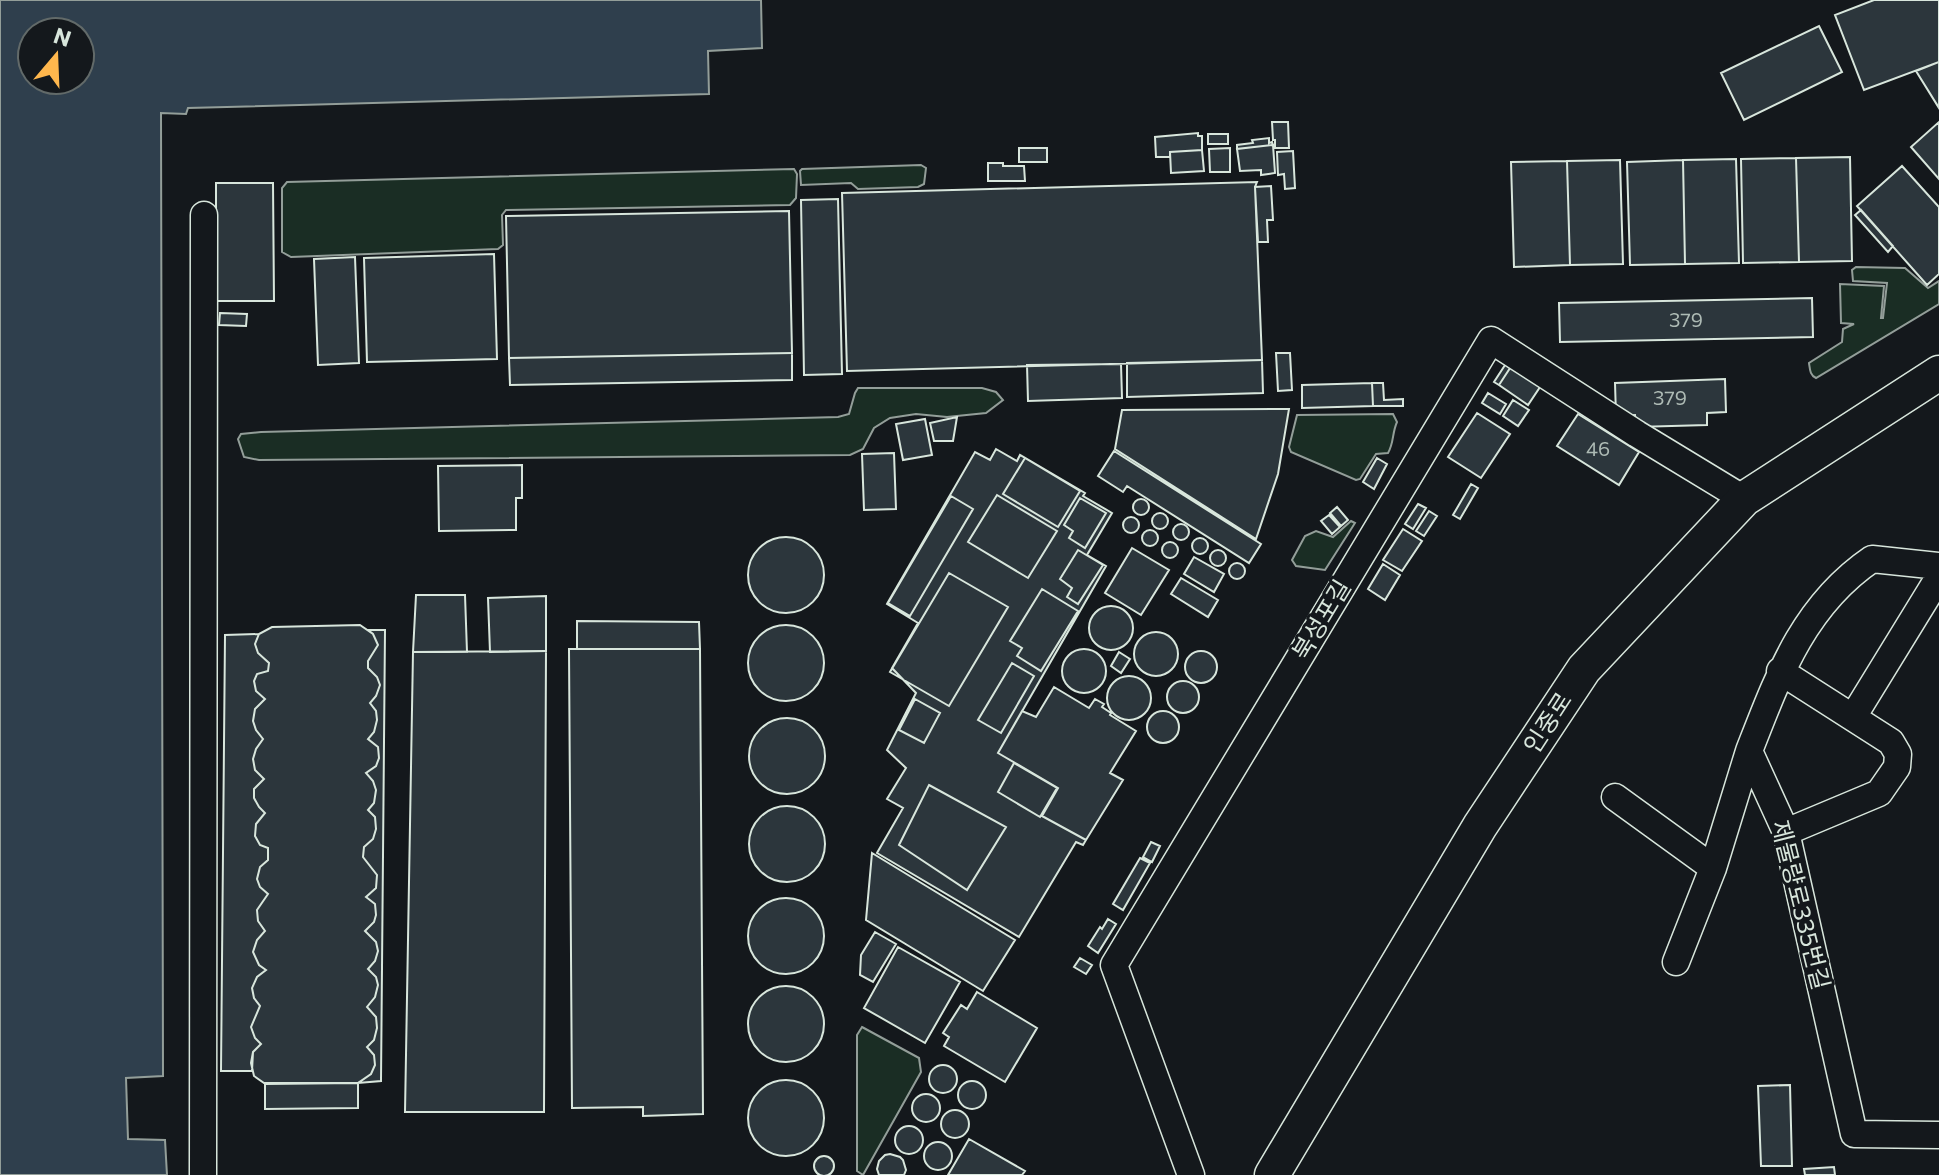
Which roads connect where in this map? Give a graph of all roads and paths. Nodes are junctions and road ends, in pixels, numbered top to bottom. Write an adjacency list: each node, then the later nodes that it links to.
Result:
1 (204, 215): 14 (street)
2 (1939, 373): 3 (main road, 인중로)
3 (1744, 499): 15 (street, 북성포길); 16 (main road, 인중로)
4 (1939, 566): 6 (street)
5 (1939, 577): 7 (street)
6 (1780, 671): 7 (street); 8 (street)
7 (1853, 717): 10 (street)
8 (1749, 751): 10 (street, 제물량로335번길); 11 (street)
9 (1615, 797): 11 (street)
10 (1786, 832): 13 (street, 제물량로335번길)
11 (1713, 868): 12 (street)
12 (1676, 962)
13 (1939, 1135)
14 (203, 1175)
15 (1191, 1175)
16 (1272, 1175)

